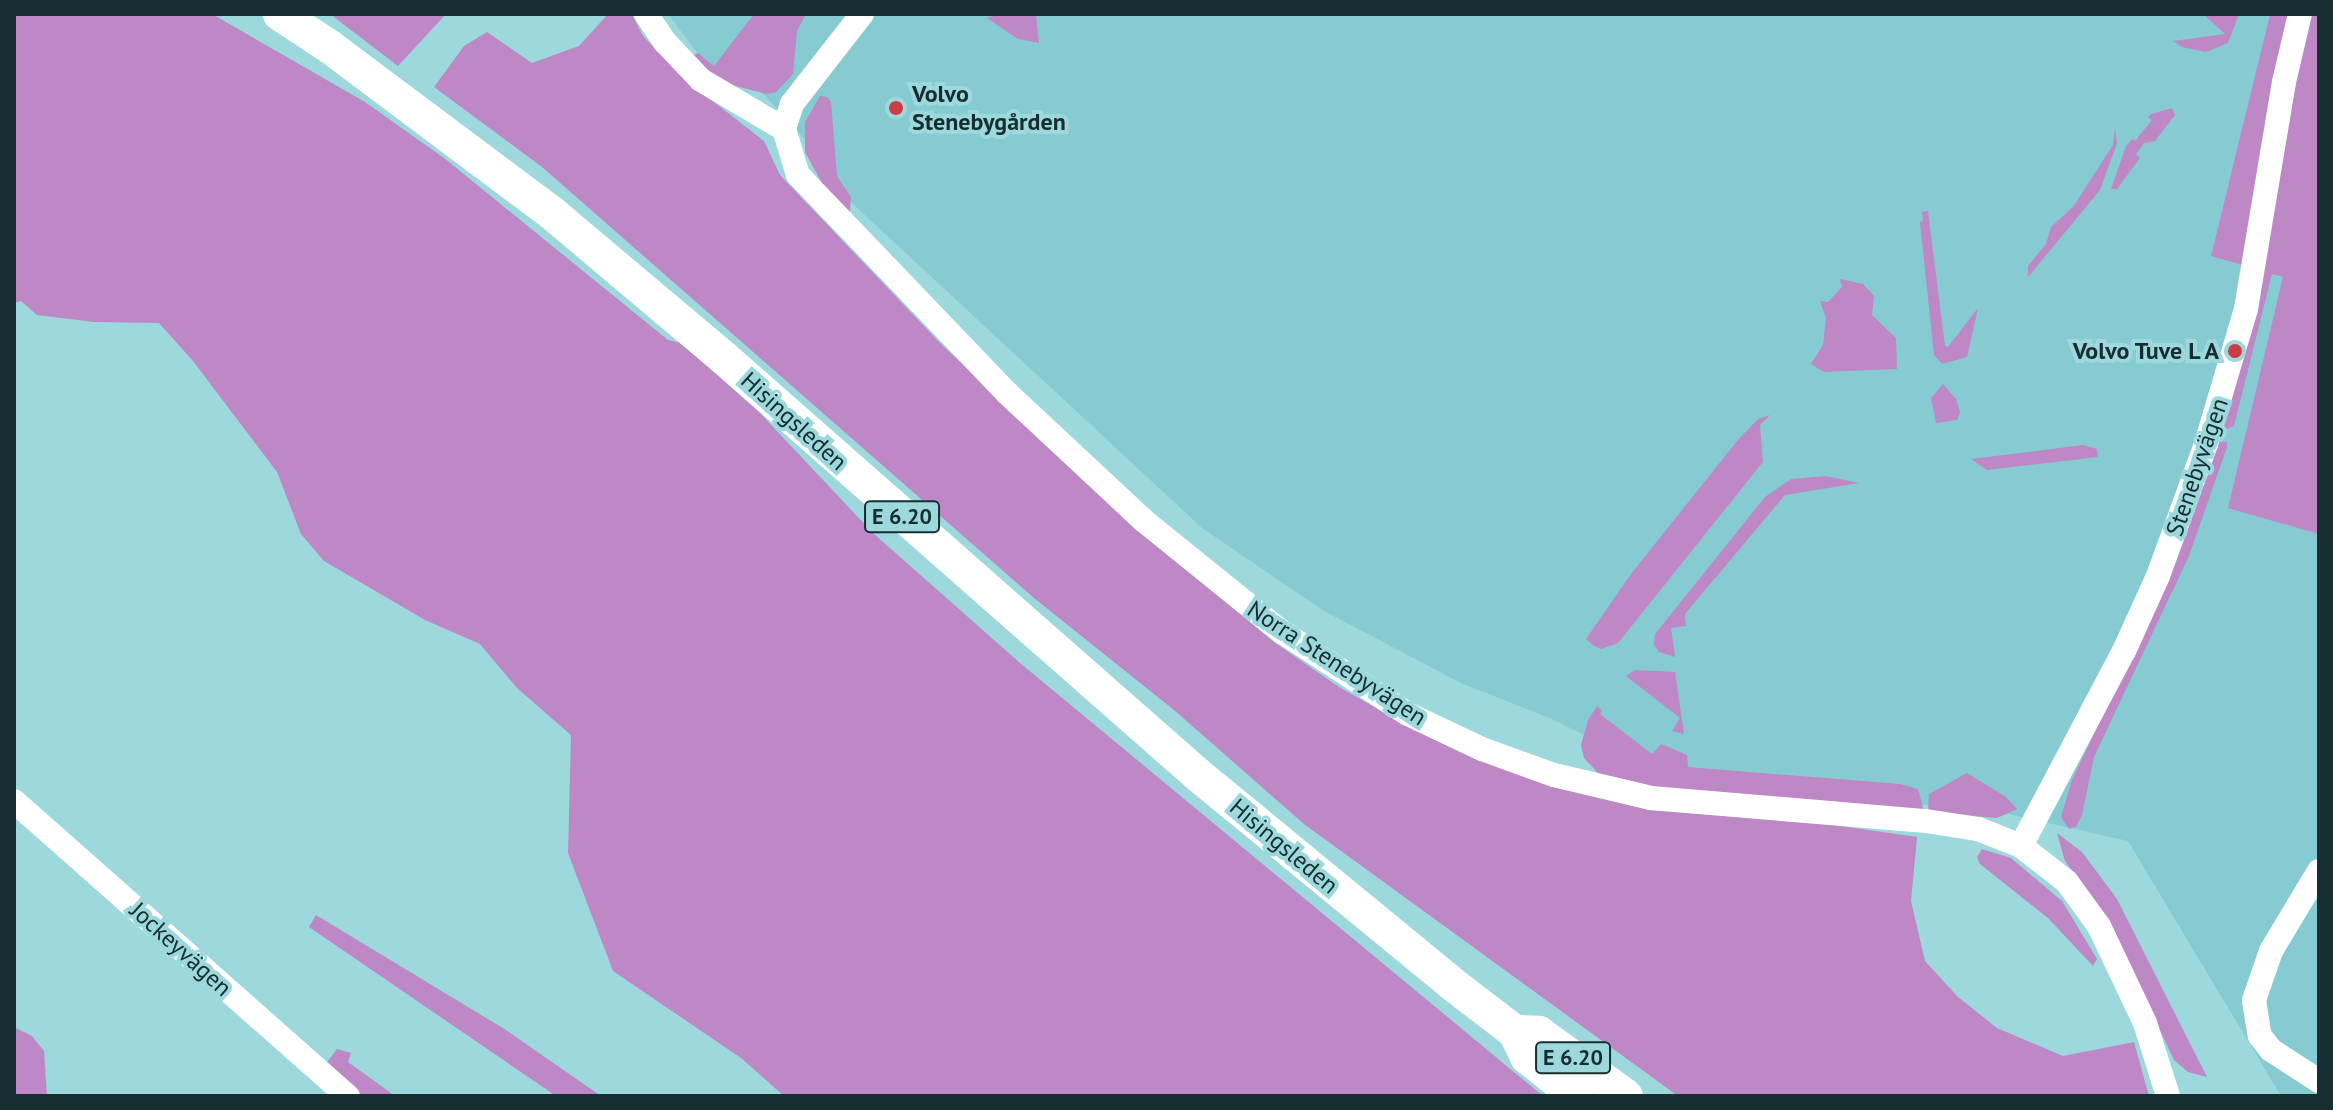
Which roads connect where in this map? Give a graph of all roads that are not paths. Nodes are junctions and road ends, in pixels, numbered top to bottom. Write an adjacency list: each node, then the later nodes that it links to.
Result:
1 (280, 14): 9 (highway, Hisingsleden / E 6.20)
2 (646, 14): 5 (street)
3 (862, 14): 5 (street)
4 (2300, 14): 7 (street, Stenebyvägen)
5 (784, 129): 7 (street, Norra Stenebyvägen)
6 (14, 801): 11 (street, Jockeyvägen)
7 (2021, 846): 14 (street, Norra Stenebyvägen)
8 (2319, 871): 10 (street)
9 (1515, 1032): 12 (highway, Hisingsleden / E 6.20); 13 (highway, Hisingsleden / E 6.20)
10 (2319, 1081)
11 (348, 1096)
12 (1576, 1096)
13 (1626, 1096)
14 (2168, 1096)

